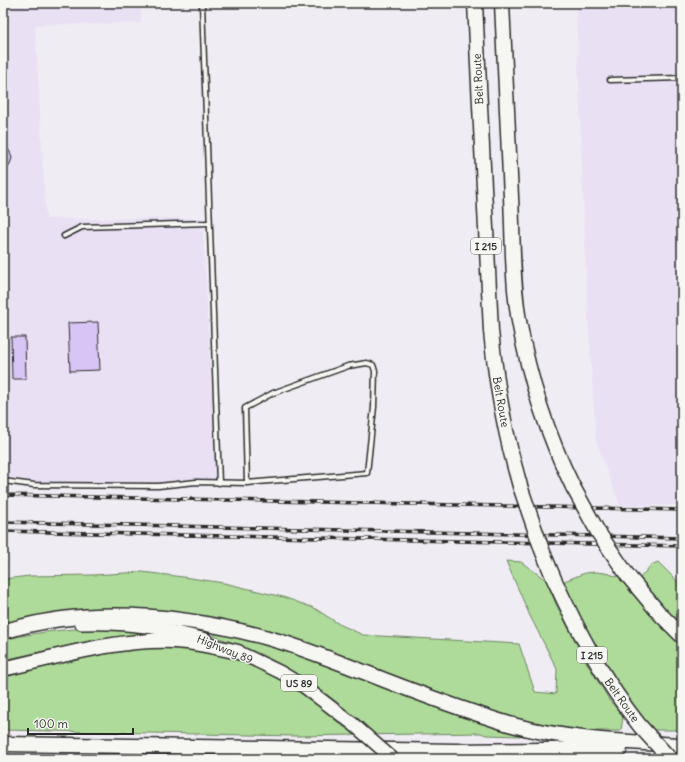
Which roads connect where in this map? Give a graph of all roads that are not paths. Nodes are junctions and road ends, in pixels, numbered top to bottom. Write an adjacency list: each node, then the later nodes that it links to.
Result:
1 (202, 3): 6 (lane)
2 (475, 3): 19 (highway, Belt Route / I 215, bridge)
3 (502, 3): 12 (highway, I 215, bridge)
4 (682, 78): 5 (lane)
5 (610, 80)
6 (209, 223): 7 (lane); 9 (lane)
7 (64, 236)
8 (3, 481): 9 (lane)
9 (218, 483): 10 (lane)
10 (247, 483): 10 (lane)
11 (5, 632): 13 (main road, Highway 89 / US 89); 16 (highway)
12 (682, 636)
13 (238, 652): 14 (highway); 18 (main road, Highway 89 / US 89, bridge)
14 (3, 669)
15 (3, 744): 17 (highway)
16 (682, 745)
17 (682, 748)
18 (393, 759)
19 (670, 759)

